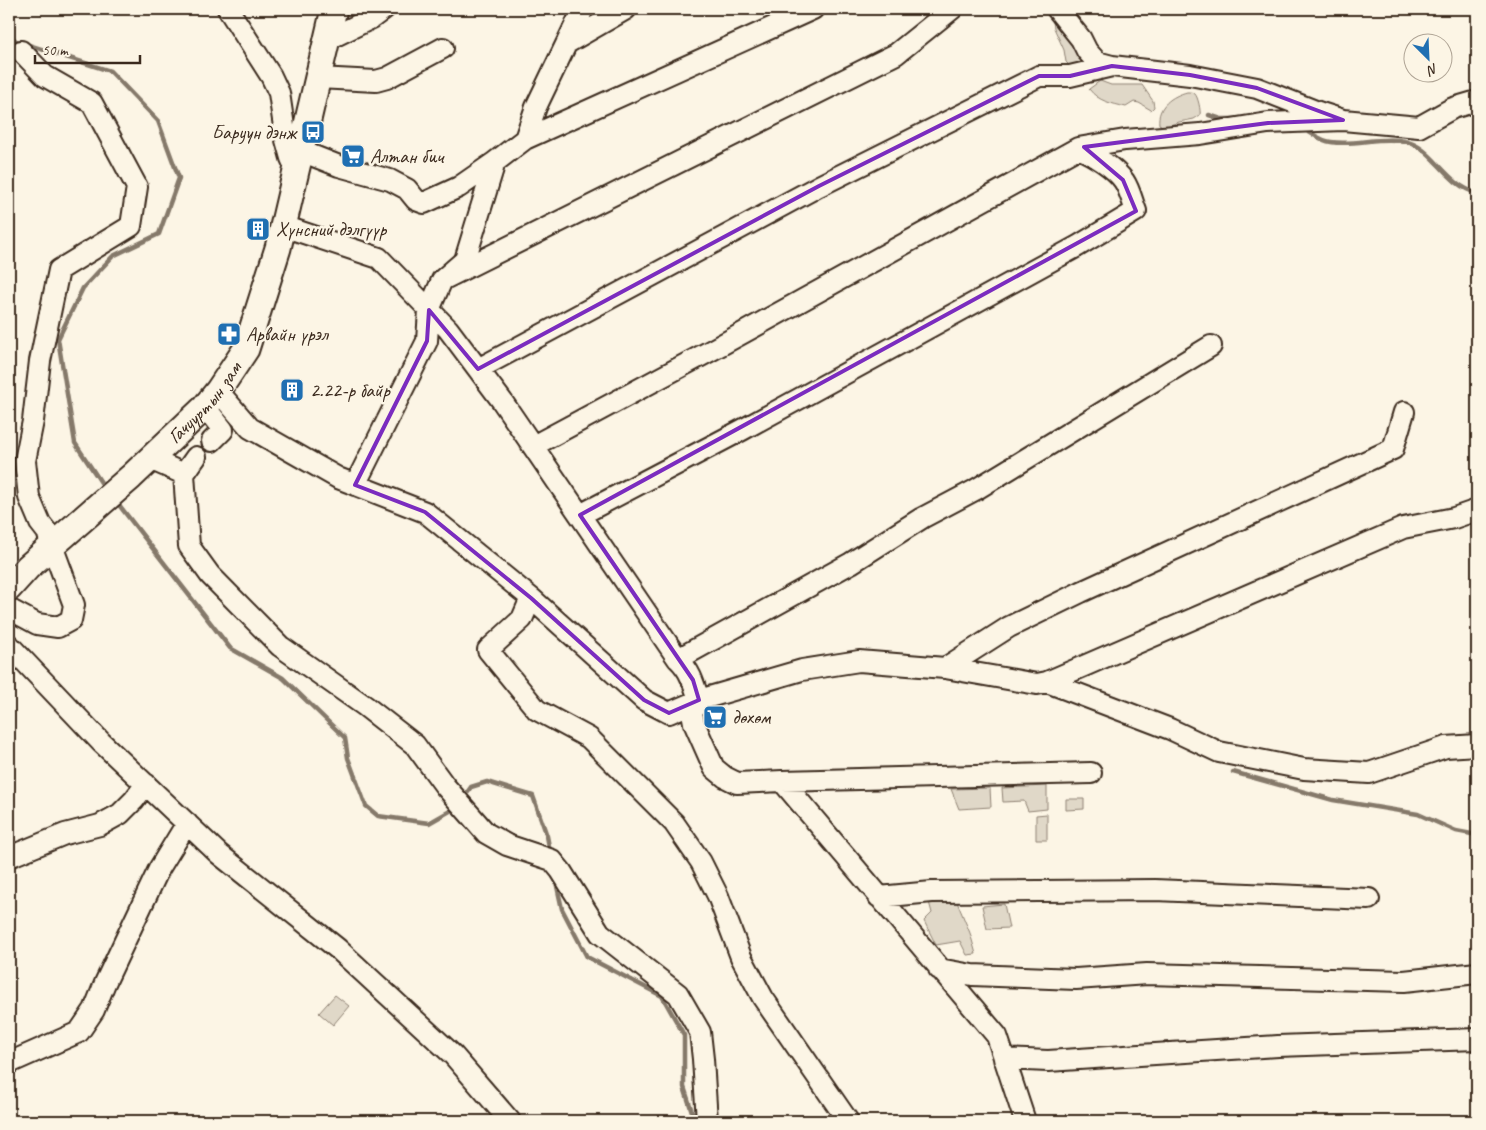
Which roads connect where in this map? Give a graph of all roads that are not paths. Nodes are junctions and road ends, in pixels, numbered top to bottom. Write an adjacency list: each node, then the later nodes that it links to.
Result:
1 (228, 9): 19 (street)
2 (334, 9): 9 (main road, Гачууртын зам)
3 (384, 9): 9 (street)
4 (583, 9): 10 (street)
5 (626, 9): 10 (street)
6 (813, 9): 17 (street)
7 (952, 9): 22 (street)
8 (1057, 9): 13 (street)
9 (327, 40): 14 (main road, Гачууртын зам)
10 (567, 42): 17 (street)
11 (443, 48): 14 (street)
12 (21, 51): 36 (street)
13 (1112, 66): 16 (street); 25 (street)
14 (318, 78): 19 (main road, Гачууртын зам)
15 (1477, 101): 16 (street)
16 (1343, 120): 18 (street)
17 (526, 139): 20 (street)
18 (1078, 148): 29 (street); 35 (street)
19 (299, 160): 20 (street); 21 (main road, Гачууртын зам)
20 (495, 162): 22 (street)
21 (283, 226): 23 (street); 26 (main road, Гачууртын зам)
22 (442, 280): 23 (street)
23 (429, 310): 25 (street); 33 (street)
24 (1211, 346): 41 (street)
25 (478, 369): 29 (street)
26 (212, 399): 28 (street); 31 (main road, Гачууртын зам); 33 (street)
27 (1404, 412): 42 (street)
28 (212, 441)
29 (533, 446): 35 (street)
30 (196, 457): 32 (street)
31 (150, 458): 32 (street); 36 (main road, Гачууртын зам)
32 (184, 474): 59 (street)
33 (356, 485): 38 (street)
34 (1477, 510): 43 (street)
35 (580, 515): 41 (street)
36 (52, 545): 37 (main road, Гачууртын зам); 39 (street)
37 (9, 588)
38 (531, 598): 44 (street); 60 (street)
39 (9, 609)
40 (9, 646): 48 (street)
41 (678, 659): 44 (street)
42 (945, 668): 43 (street); 44 (street)
43 (1047, 682): 45 (street)
44 (699, 700): 47 (street)
45 (1477, 745)
46 (1091, 773): 47 (street)
47 (782, 780): 51 (street)
48 (146, 784): 49 (street); 50 (street)
49 (187, 823): 57 (street); 58 (street)
50 (9, 857)
51 (879, 897): 52 (street); 53 (street)
52 (1369, 899)
53 (939, 969): 54 (street); 56 (street)
54 (1477, 973)
55 (1477, 1038): 56 (street)
56 (1004, 1059): 61 (street)
57 (9, 1063)
58 (510, 1121)
59 (707, 1121)
60 (848, 1121)
61 (1025, 1121)

